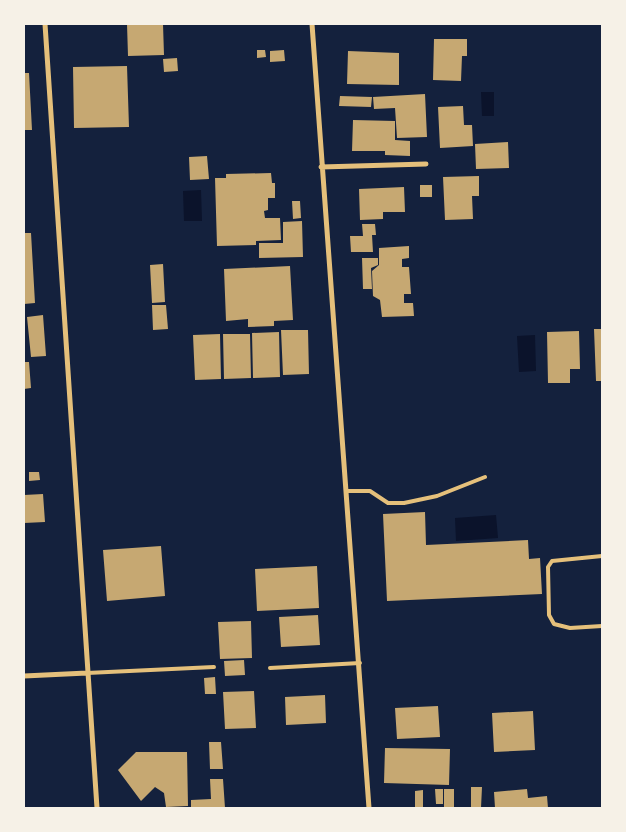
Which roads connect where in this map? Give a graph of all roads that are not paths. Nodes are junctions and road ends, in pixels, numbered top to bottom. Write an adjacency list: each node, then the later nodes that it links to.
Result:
1 (45, 24): 12 (street)
2 (312, 24): 4 (street)
3 (426, 164): 4 (street)
4 (321, 167): 6 (street)
5 (485, 477): 6 (lane)
6 (347, 491): 9 (street)
7 (602, 556): 8 (lane)
8 (602, 626)
9 (360, 663): 11 (lane); 15 (street)
10 (214, 667): 12 (lane)
11 (270, 668)
12 (87, 673): 13 (street); 14 (street)
13 (24, 676)
14 (97, 808)
15 (369, 808)

